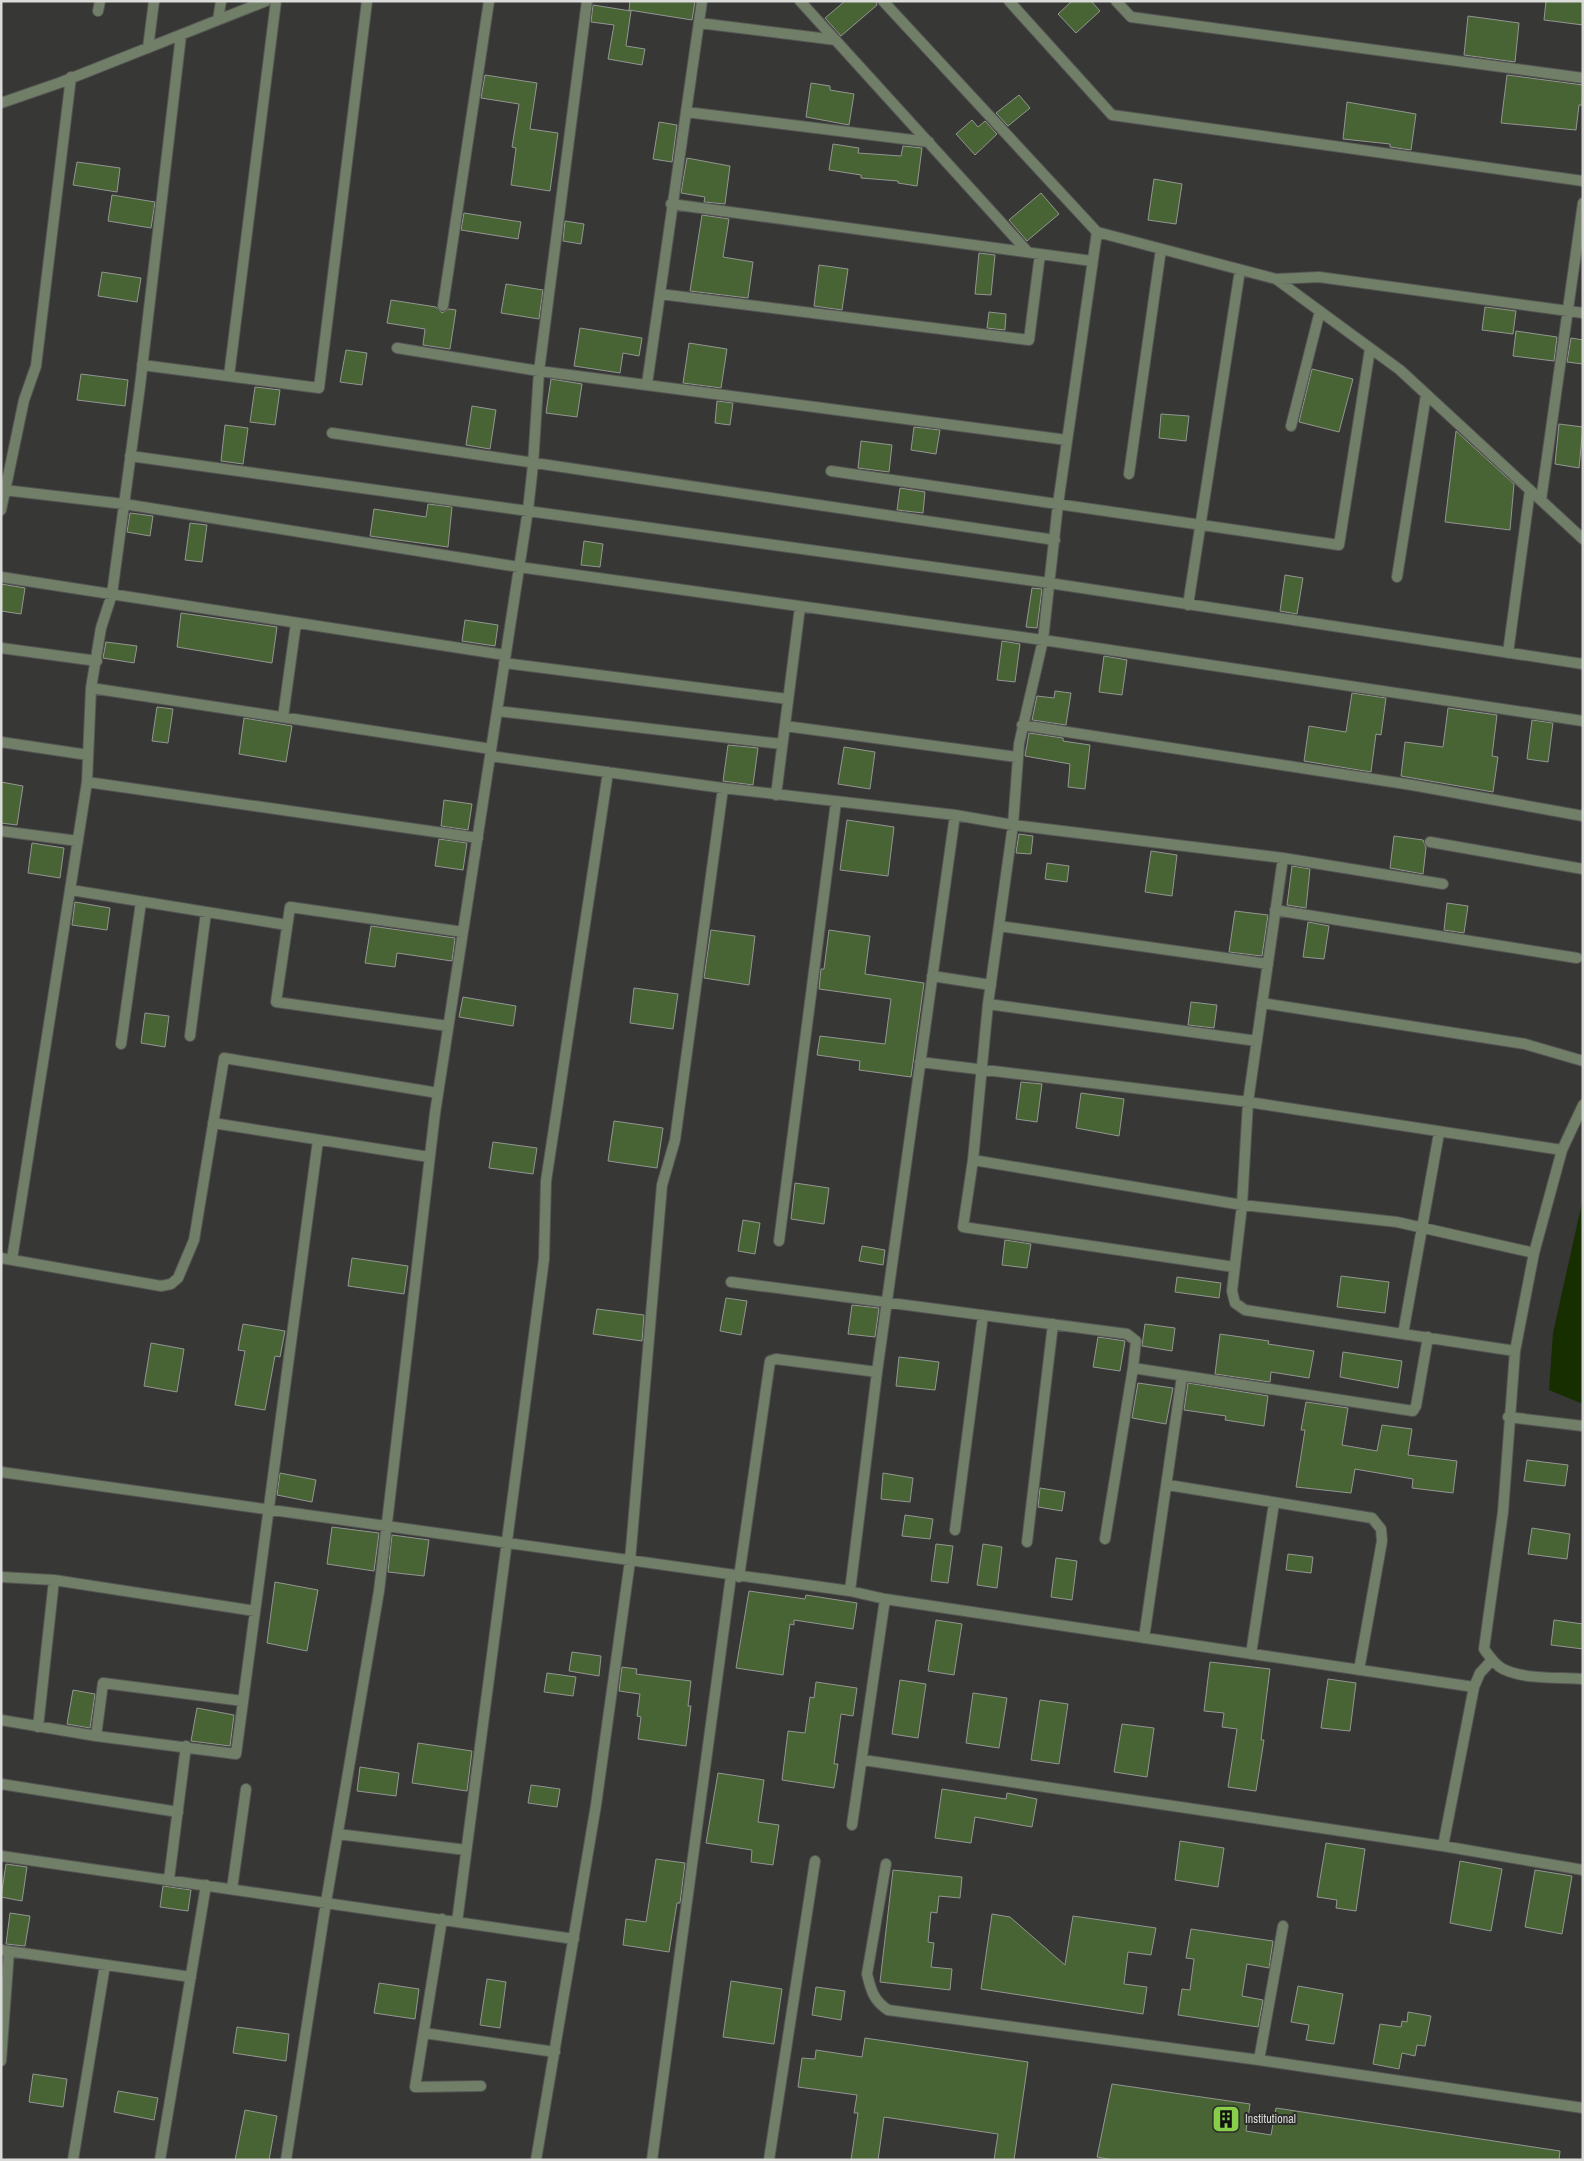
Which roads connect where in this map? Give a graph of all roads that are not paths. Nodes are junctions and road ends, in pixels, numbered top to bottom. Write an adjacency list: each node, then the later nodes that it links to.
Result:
1 (154, 1): 17 (street)
2 (221, 1): 13 (street)
3 (266, 1): 13 (street)
4 (276, 1): 42 (street)
5 (367, 1): 42 (street)
6 (489, 1): 34 (street)
7 (587, 1): 41 (street)
8 (702, 1): 14 (street)
9 (800, 1): 16 (street)
10 (883, 1): 26 (street)
11 (1009, 1): 23 (street)
12 (1116, 1): 19 (street)
13 (218, 20): 15 (street)
14 (699, 23): 16 (street); 21 (street)
15 (181, 35): 17 (street); 40 (street)
16 (836, 40): 22 (street)
17 (148, 48): 18 (street)
18 (71, 77): 20 (street); 52 (street)
19 (1583, 78)
20 (1, 103)
21 (686, 112): 22 (street); 25 (street)
22 (929, 142): 28 (street)
23 (1583, 181)
24 (1583, 203): 36 (street)
25 (671, 204): 28 (street); 33 (street)
26 (1096, 232): 27 (street); 30 (street)
27 (1161, 249): 31 (street); 51 (street)
28 (1028, 252): 29 (street)
29 (1040, 254): 30 (street); 33 (street)
30 (1092, 262): 47 (street)
31 (1240, 270): 32 (street); 59 (street)
32 (1276, 279): 35 (street); 36 (street)
33 (660, 294): 43 (street)
34 (443, 306)
35 (1320, 311): 39 (street); 45 (street)
36 (1568, 311): 37 (street); 54 (street)
37 (1583, 313)
38 (397, 348): 41 (street)
39 (1370, 348): 44 (street); 59 (street)
40 (142, 366): 42 (street); 48 (street)
41 (539, 371): 43 (street); 49 (street)
42 (229, 376)
43 (647, 384): 47 (street)
44 (1426, 395): 53 (street); 64 (street)
45 (1291, 426)
46 (332, 433): 49 (street)
47 (1067, 440): 56 (street)
48 (130, 456): 55 (street); 58 (street)
49 (533, 464): 58 (street); 61 (street)
50 (831, 471): 56 (street)
51 (1129, 474)
52 (4, 490): 55 (street); 57 (street)
53 (1530, 490): 54 (street); 72 (street)
54 (1541, 500): 60 (street)
55 (124, 504): 62 (street); 66 (street)
56 (1058, 504): 59 (street); 61 (street)
57 (1, 510)
58 (528, 510): 62 (street); 65 (street)
59 (1202, 525): 67 (street)
60 (1583, 539)
61 (1055, 540): 65 (street)
62 (519, 567): 68 (street); 73 (street)
63 (1, 577): 66 (street)
64 (1397, 577)
65 (1050, 583): 67 (street); 70 (street)
66 (112, 594): 69 (street); 74 (street)
67 (1188, 605): 72 (street)
68 (800, 607): 70 (street); 77 (street)
69 (296, 622): 73 (street); 79 (street)
70 (1043, 640): 80 (street); 81 (street)
71 (1, 648): 74 (street)
72 (1508, 654): 75 (street)
73 (505, 659): 77 (street); 78 (street)
74 (97, 661): 76 (street)
75 (1583, 664)
76 (91, 688): 79 (street); 86 (street)
77 (788, 699): 82 (street)
78 (497, 711): 84 (street); 85 (street)
79 (283, 717): 85 (street)
80 (1583, 721)
81 (1022, 725): 87 (street); 94 (street)
82 (785, 726): 84 (street); 87 (street)
83 (1, 742): 86 (street)
84 (782, 744): 91 (street)
85 (490, 752): 88 (street); 97 (street)
86 (88, 755): 89 (street)
87 (1017, 757): 95 (street)
88 (608, 772): 90 (street); 158 (street)
89 (87, 782): 97 (street); 98 (street)
90 (724, 788): 91 (street); 159 (street)
91 (776, 795): 92 (street)
92 (836, 802): 93 (street); 134 (street)
93 (955, 815): 95 (street); 112 (street)
94 (1583, 816)
95 (1013, 825): 100 (street); 108 (street)
96 (1, 831): 98 (street)
97 (478, 838): 109 (street)
98 (78, 841): 103 (street)
99 (1430, 842): 101 (street)
100 (1283, 858): 102 (street); 105 (street)
101 (1583, 869)
102 (1443, 884)
103 (71, 890): 104 (street); 136 (street)
104 (141, 902): 106 (street); 119 (street)
105 (1276, 910): 110 (street); 111 (street)
106 (206, 912): 107 (street); 117 (street)
107 (287, 925): 109 (street); 116 (street)
108 (999, 926): 111 (street); 113 (street)
109 (462, 932): 116 (street)
110 (1577, 958)
111 (1268, 964): 114 (street)
112 (932, 976): 113 (street); 121 (street)
113 (991, 985): 115 (street)
114 (1262, 1003): 118 (street); 120 (street)
115 (988, 1004): 118 (street); 122 (street)
116 (448, 1026): 123 (street)
117 (190, 1036)
118 (1257, 1042): 124 (street)
119 (121, 1044)
120 (1583, 1061)
121 (920, 1062): 122 (street); 139 (street)
122 (981, 1071): 124 (street); 131 (street)
123 (438, 1094): 126 (street); 130 (street)
124 (1248, 1102): 127 (street); 132 (street)
125 (1583, 1105): 129 (street)
126 (213, 1123): 128 (street); 136 (street)
127 (1439, 1133): 129 (street); 133 (street)
128 (318, 1140): 130 (street); 153 (street)
129 (1562, 1150): 135 (street)
130 (430, 1157): 154 (street)
131 (973, 1160): 132 (street); 137 (street)
132 (1242, 1205): 133 (street); 137 (street)
133 (1422, 1227): 135 (street); 142 (street)
134 (779, 1241)
135 (1534, 1253): 144 (street)
136 (6, 1258)
137 (1234, 1267): 142 (street)
138 (732, 1282): 139 (street)
139 (888, 1303): 140 (street); 146 (street)
140 (983, 1315): 141 (street); 155 (street)
141 (1054, 1324): 145 (street); 157 (street)
142 (1403, 1334): 143 (street)
143 (1428, 1337): 144 (street); 147 (street)
144 (1515, 1351): 148 (street)
145 (1132, 1368): 147 (street); 156 (street)
146 (877, 1372): 160 (street); 163 (street)
147 (1182, 1376): 151 (street)
148 (1508, 1417): 149 (street); 168 (street)
149 (1583, 1426)
150 (1, 1472): 153 (street)
151 (1168, 1486): 152 (street); 166 (street)
152 (1274, 1503): 167 (street); 169 (street)
153 (268, 1510): 154 (street); 165 (street)
154 (386, 1527): 158 (street); 182 (street)
155 (955, 1530)
156 (1105, 1539)
157 (1027, 1542)
158 (507, 1544): 159 (street); 184 (street)
159 (630, 1561): 160 (street); 196 (street)
160 (735, 1576): 163 (street); 210 (street)
161 (1, 1577): 162 (street)
162 (54, 1580): 165 (street); 174 (street)
163 (850, 1591): 164 (street)
164 (886, 1599): 166 (street); 177 (street)
165 (255, 1612): 172 (street)
166 (1144, 1638): 167 (street)
167 (1251, 1654): 169 (street)
168 (1492, 1660): 170 (street); 171 (street)
169 (1359, 1670): 171 (street)
170 (1583, 1679)
171 (1474, 1687): 183 (street)
172 (243, 1701): 175 (street); 176 (street)
173 (1, 1720): 174 (street)
174 (38, 1727): 175 (street)
175 (96, 1736): 176 (street)
176 (186, 1746): 180 (street)
177 (863, 1760): 181 (street); 183 (street)
178 (1, 1784): 180 (street)
179 (246, 1789): 191 (street)
180 (178, 1812): 189 (street)
181 (852, 1825)
182 (338, 1834): 184 (street); 192 (street)
183 (1443, 1846): 188 (street)
184 (466, 1850): 194 (street)
185 (1, 1856): 189 (street)
186 (815, 1861): 211 (street)
187 (886, 1864): 202 (street)
188 (1583, 1870)
189 (169, 1880): 190 (street)
190 (206, 1885): 191 (street); 199 (street)
191 (232, 1889): 192 (street)
192 (326, 1902): 193 (street); 208 (street)
193 (442, 1919): 194 (street); 200 (street)
194 (457, 1922): 196 (street)
195 (1284, 1926): 202 (street)
196 (574, 1939): 201 (street)
197 (5, 1950): 198 (street); 203 (street)
198 (106, 1965): 199 (street); 206 (street)
199 (191, 1977): 207 (street)
200 (424, 2033): 201 (street); 204 (street)
201 (555, 2052): 209 (street)
202 (1259, 2060): 205 (street)
203 (1, 2061)
204 (481, 2086)
205 (1583, 2108)
206 (73, 2160)
207 (160, 2160)
208 (286, 2160)
209 (536, 2160)
210 (652, 2160)
211 (769, 2160)

